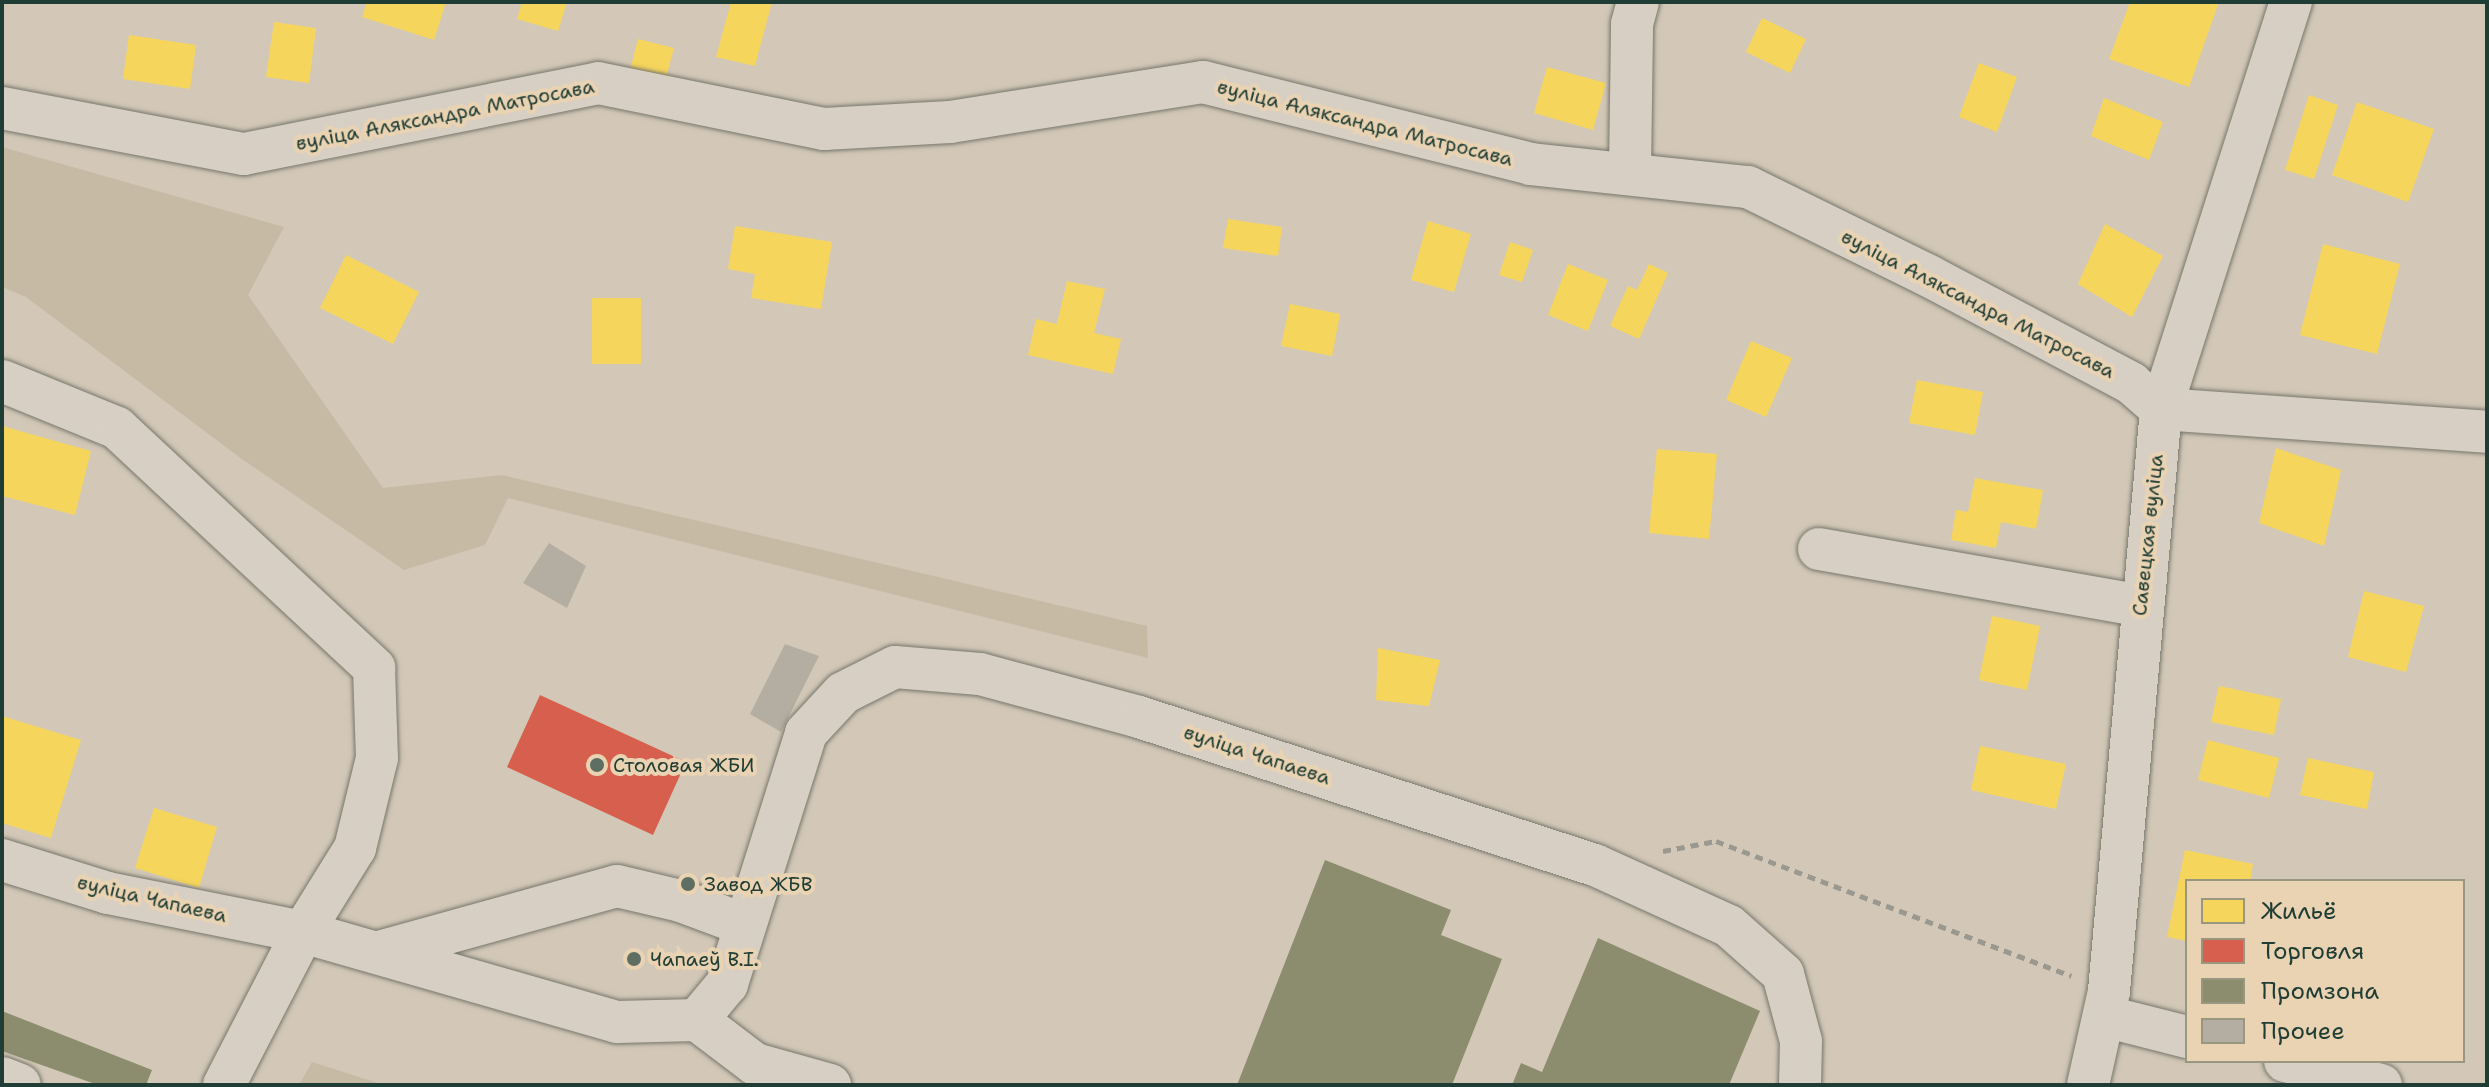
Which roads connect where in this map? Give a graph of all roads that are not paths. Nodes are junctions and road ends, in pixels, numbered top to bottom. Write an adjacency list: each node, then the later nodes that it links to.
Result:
1 (1638, 2): 4 (street)
2 (2291, 2): 6 (street, Савецкая вуліца)
3 (2, 108): 4 (street, вуліца Аляксандра Матросава)
4 (1630, 172): 6 (street, вуліца Аляксандра Матросава)
5 (2, 381): 12 (street)
6 (2161, 409): 7 (street); 9 (street, Савецкая вуліца)
7 (2487, 432)
8 (1819, 549): 9 (street)
9 (2141, 606): 14 (street, Савецкая вуліца)
10 (2, 860): 12 (street, вуліца Чапаева)
11 (745, 925): 13 (street); 15 (street, вуліца Чапаева); 22 (street, вуліца Чапаева)
12 (303, 932): 13 (street, вуліца Чапаева); 20 (street)
13 (378, 952): 15 (street, вуліца Чапаева)
14 (2106, 1003): 16 (street); 23 (street, Савецкая вуліца)
15 (697, 1020): 21 (street)
16 (2185, 1036)
17 (2293, 1063): 24 (street)
18 (2, 1078): 19 (street)
19 (20, 1085)
20 (224, 1085)
21 (830, 1085)
22 (1800, 1085)
23 (2088, 1085)
24 (2381, 1085)

